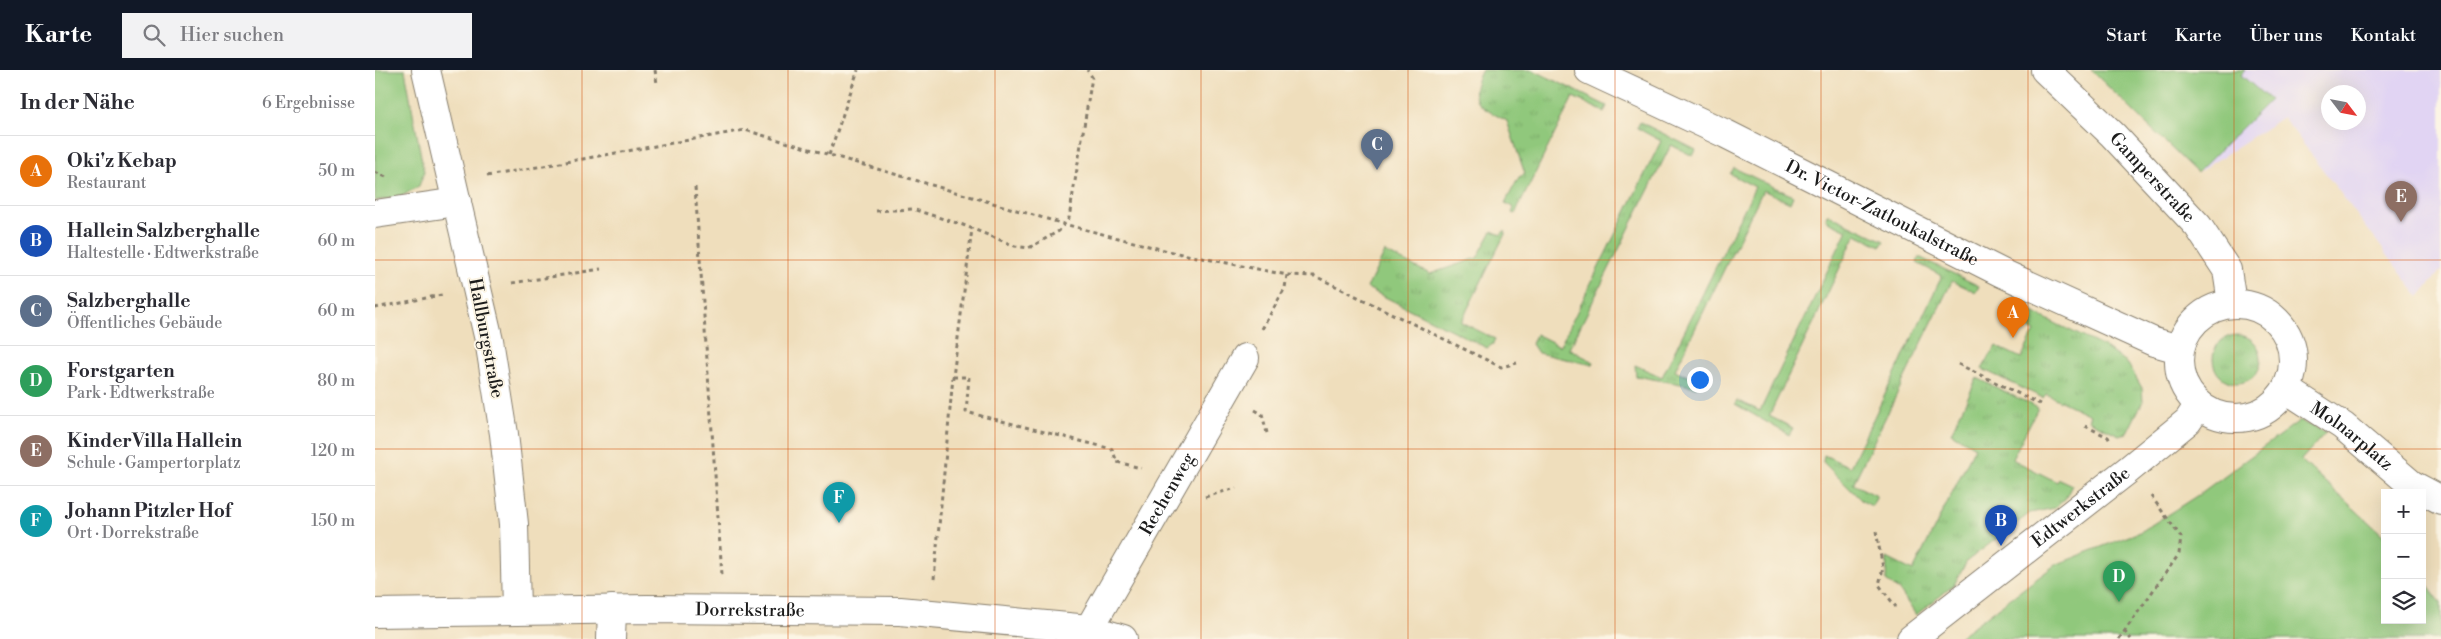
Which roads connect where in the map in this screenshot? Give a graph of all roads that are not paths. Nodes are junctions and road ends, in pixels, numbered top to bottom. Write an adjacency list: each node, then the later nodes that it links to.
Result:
1 (425, 70): 4 (street, Hallburgstraße)
2 (1589, 70): 7 (street, Dr. Victor-Zatloukalstraße)
3 (2045, 70): 6 (street, Gamperstraße)
4 (457, 202): 5 (street); 13 (street, Hallburgstraße)
5 (375, 214)
6 (2232, 303): 7 (street); 9 (street)
7 (2179, 349): 10 (street)
8 (1245, 358): 15 (street, Rechenweg)
9 (2286, 389): 10 (street); 11 (street, Molnarplatz)
10 (2198, 406): 16 (street, Edtwerkstraße)
11 (2441, 500)
12 (611, 609): 13 (street, Dorrekstraße); 15 (street, Dorrekstraße); 17 (street)
13 (516, 611): 14 (street, Dorrekstraße)
14 (375, 613)
15 (1089, 629): 18 (street, Dorrekstraße)
16 (1914, 637)
17 (611, 639)
18 (1123, 639)

